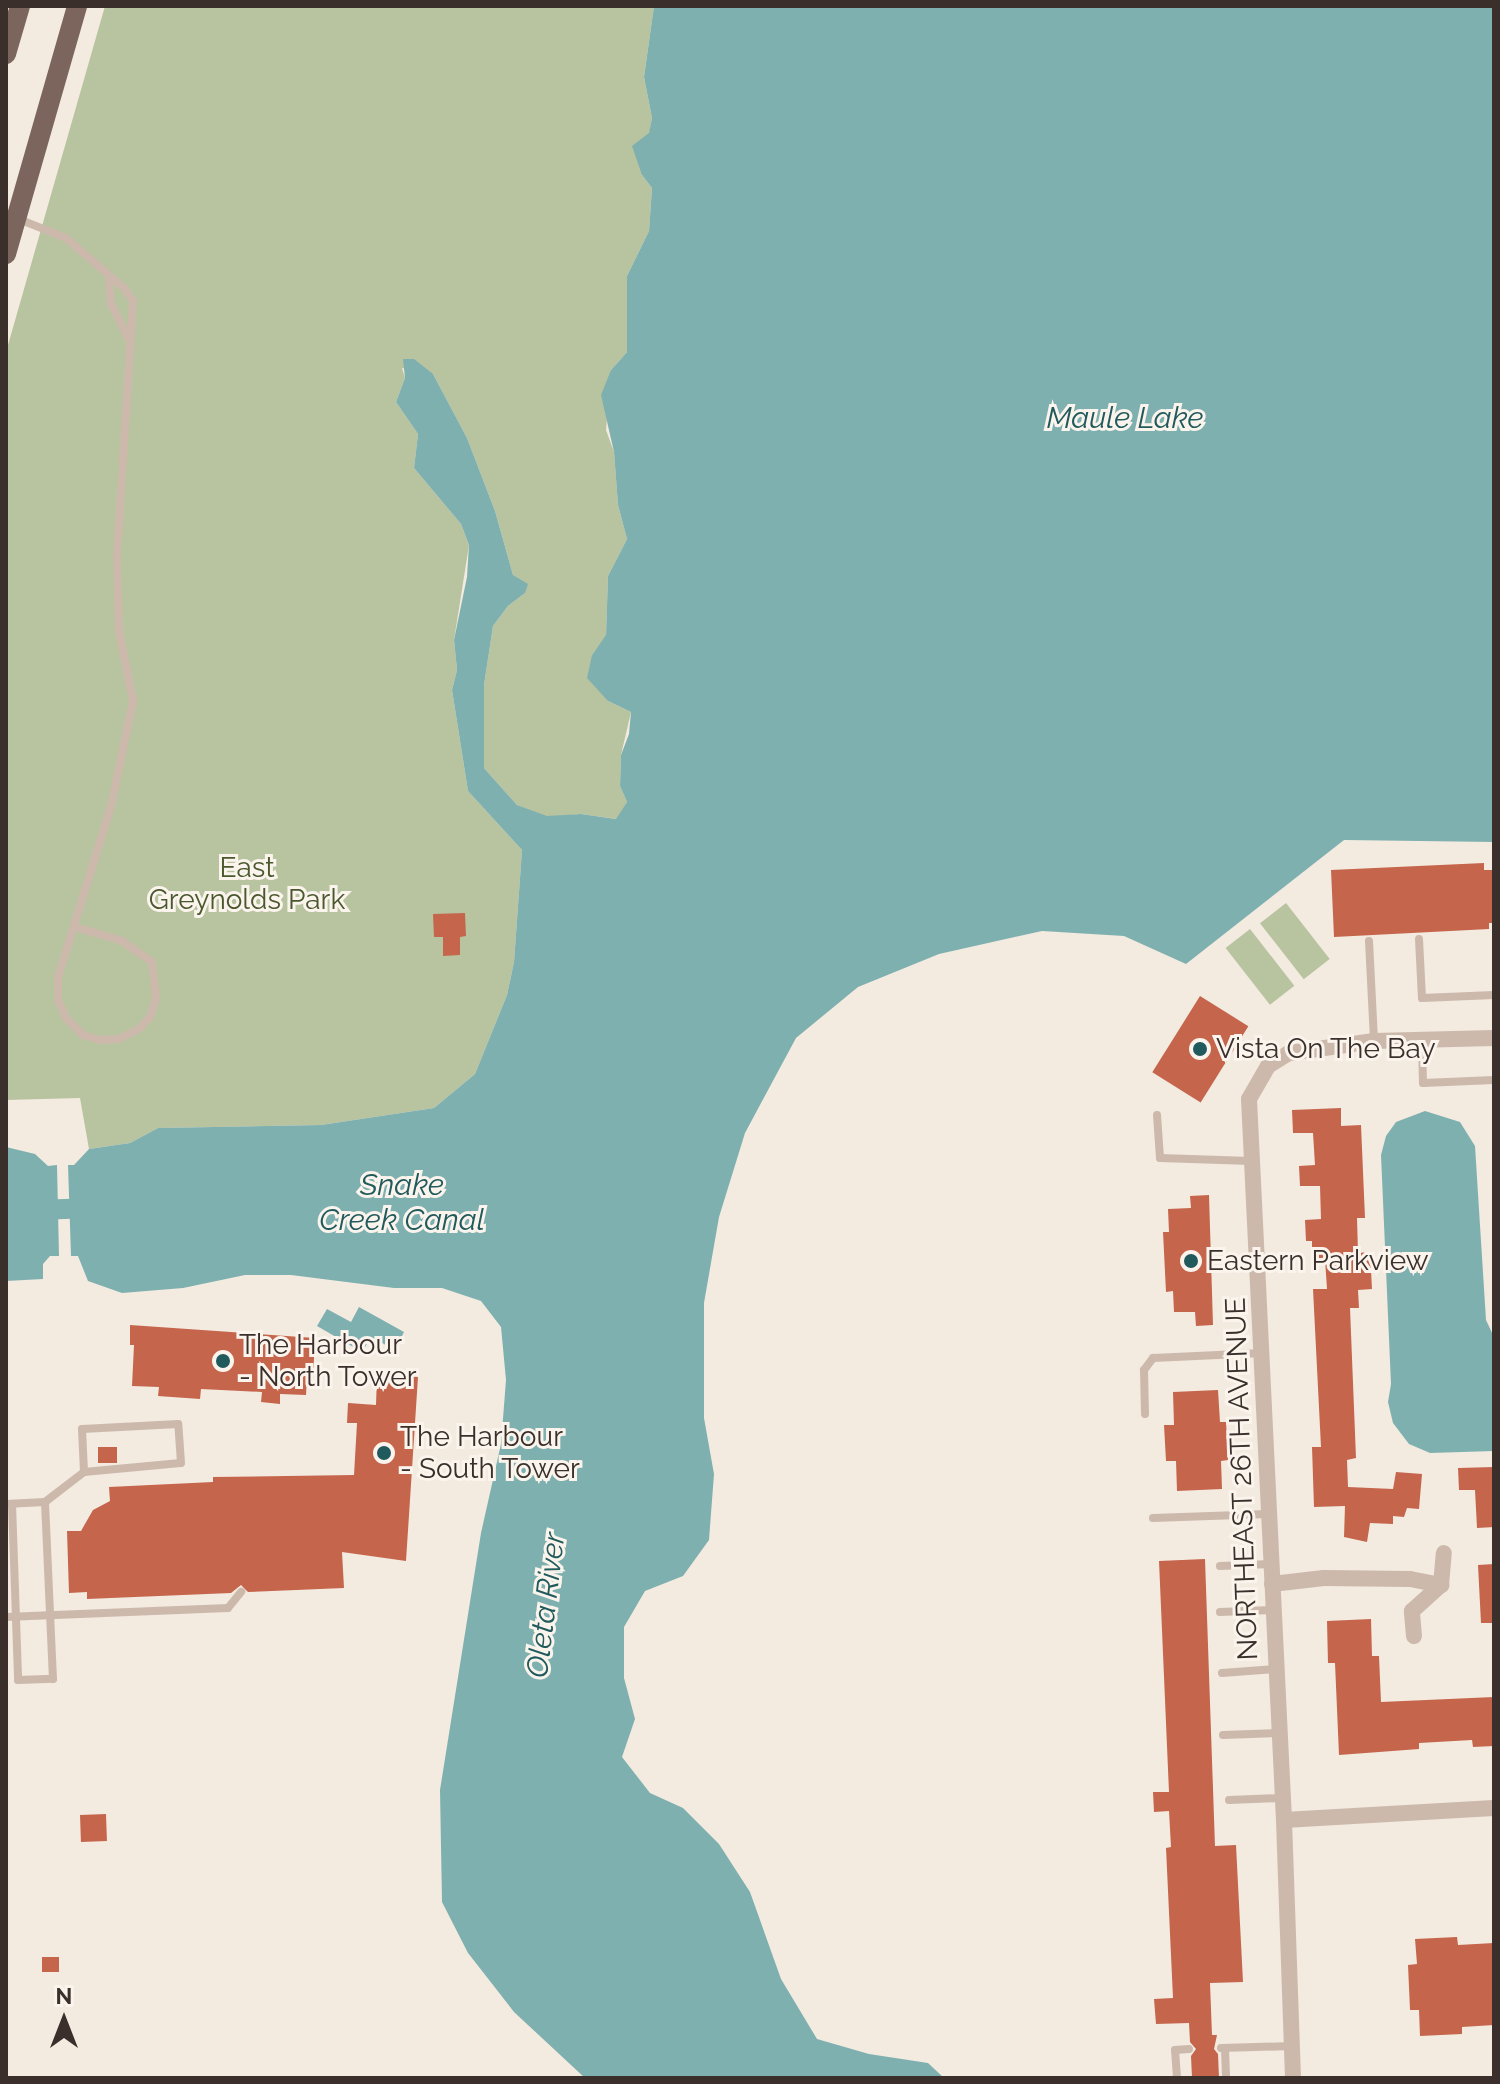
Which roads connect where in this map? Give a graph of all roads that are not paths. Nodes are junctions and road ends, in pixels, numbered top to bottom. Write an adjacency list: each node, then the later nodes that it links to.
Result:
1 (20, 6): 3 (main road)
2 (77, 6): 4 (main road)
3 (6, 54)
4 (11, 215): 5 (main road); 6 (lane)
5 (6, 254)
6 (109, 277): 7 (lane); 7 (lane)
7 (129, 339): 8 (lane)
8 (74, 927): 8 (lane)
9 (1419, 939): 11 (lane)
10 (1369, 941): 14 (lane)
11 (1494, 995)
12 (1494, 1038): 13 (street, NORTHEAST 26TH AVENUE)
13 (1422, 1040): 14 (street, NORTHEAST 26TH AVENUE); 15 (lane)
14 (1374, 1041): 17 (street, NORTHEAST 26TH AVENUE)
15 (1494, 1080)
16 (1157, 1115): 17 (lane)
17 (1251, 1161): 18 (street, NORTHEAST 26TH AVENUE)
18 (1263, 1353): 19 (lane); 23 (street, NORTHEAST 26TH AVENUE)
19 (1145, 1414)
20 (84, 1472): 20 (lane); 21 (lane)
21 (45, 1502): 22 (lane); 33 (lane)
22 (9, 1504): 34 (lane)
23 (1269, 1514): 24 (lane); 26 (street, NORTHEAST 26TH AVENUE)
24 (1153, 1518)
25 (1444, 1553): 29 (street)
26 (1271, 1564): 27 (lane); 28 (street, NORTHEAST 26TH AVENUE)
27 (1220, 1566)
28 (1272, 1584): 29 (street); 31 (street, NORTHEAST 26TH AVENUE)
29 (1441, 1585): 35 (street)
30 (241, 1592): 33 (lane)
31 (1273, 1610): 32 (lane); 36 (street, NORTHEAST 26TH AVENUE)
32 (1220, 1612)
33 (50, 1615): 34 (lane); 38 (lane)
34 (11, 1617): 38 (lane)
35 (1414, 1636)
36 (1276, 1669): 37 (lane); 40 (street, NORTHEAST 26TH AVENUE)
37 (1222, 1673)
38 (18, 1680): 39 (lane)
39 (6, 1683)
40 (1280, 1733): 41 (lane); 42 (street, NORTHEAST 26TH AVENUE)
41 (1223, 1735)
42 (1283, 1798): 43 (lane); 45 (street, NORTHEAST 26TH AVENUE)
43 (1229, 1800)
44 (1494, 1808): 45 (street)
45 (1284, 1820): 46 (street, NORTHEAST 26TH AVENUE)
46 (1292, 2046): 49 (lane); 50 (street, NORTHEAST 26TH AVENUE)
47 (1189, 2049): 48 (lane)
48 (1177, 2078)
49 (1226, 2078)
50 (1293, 2078)

